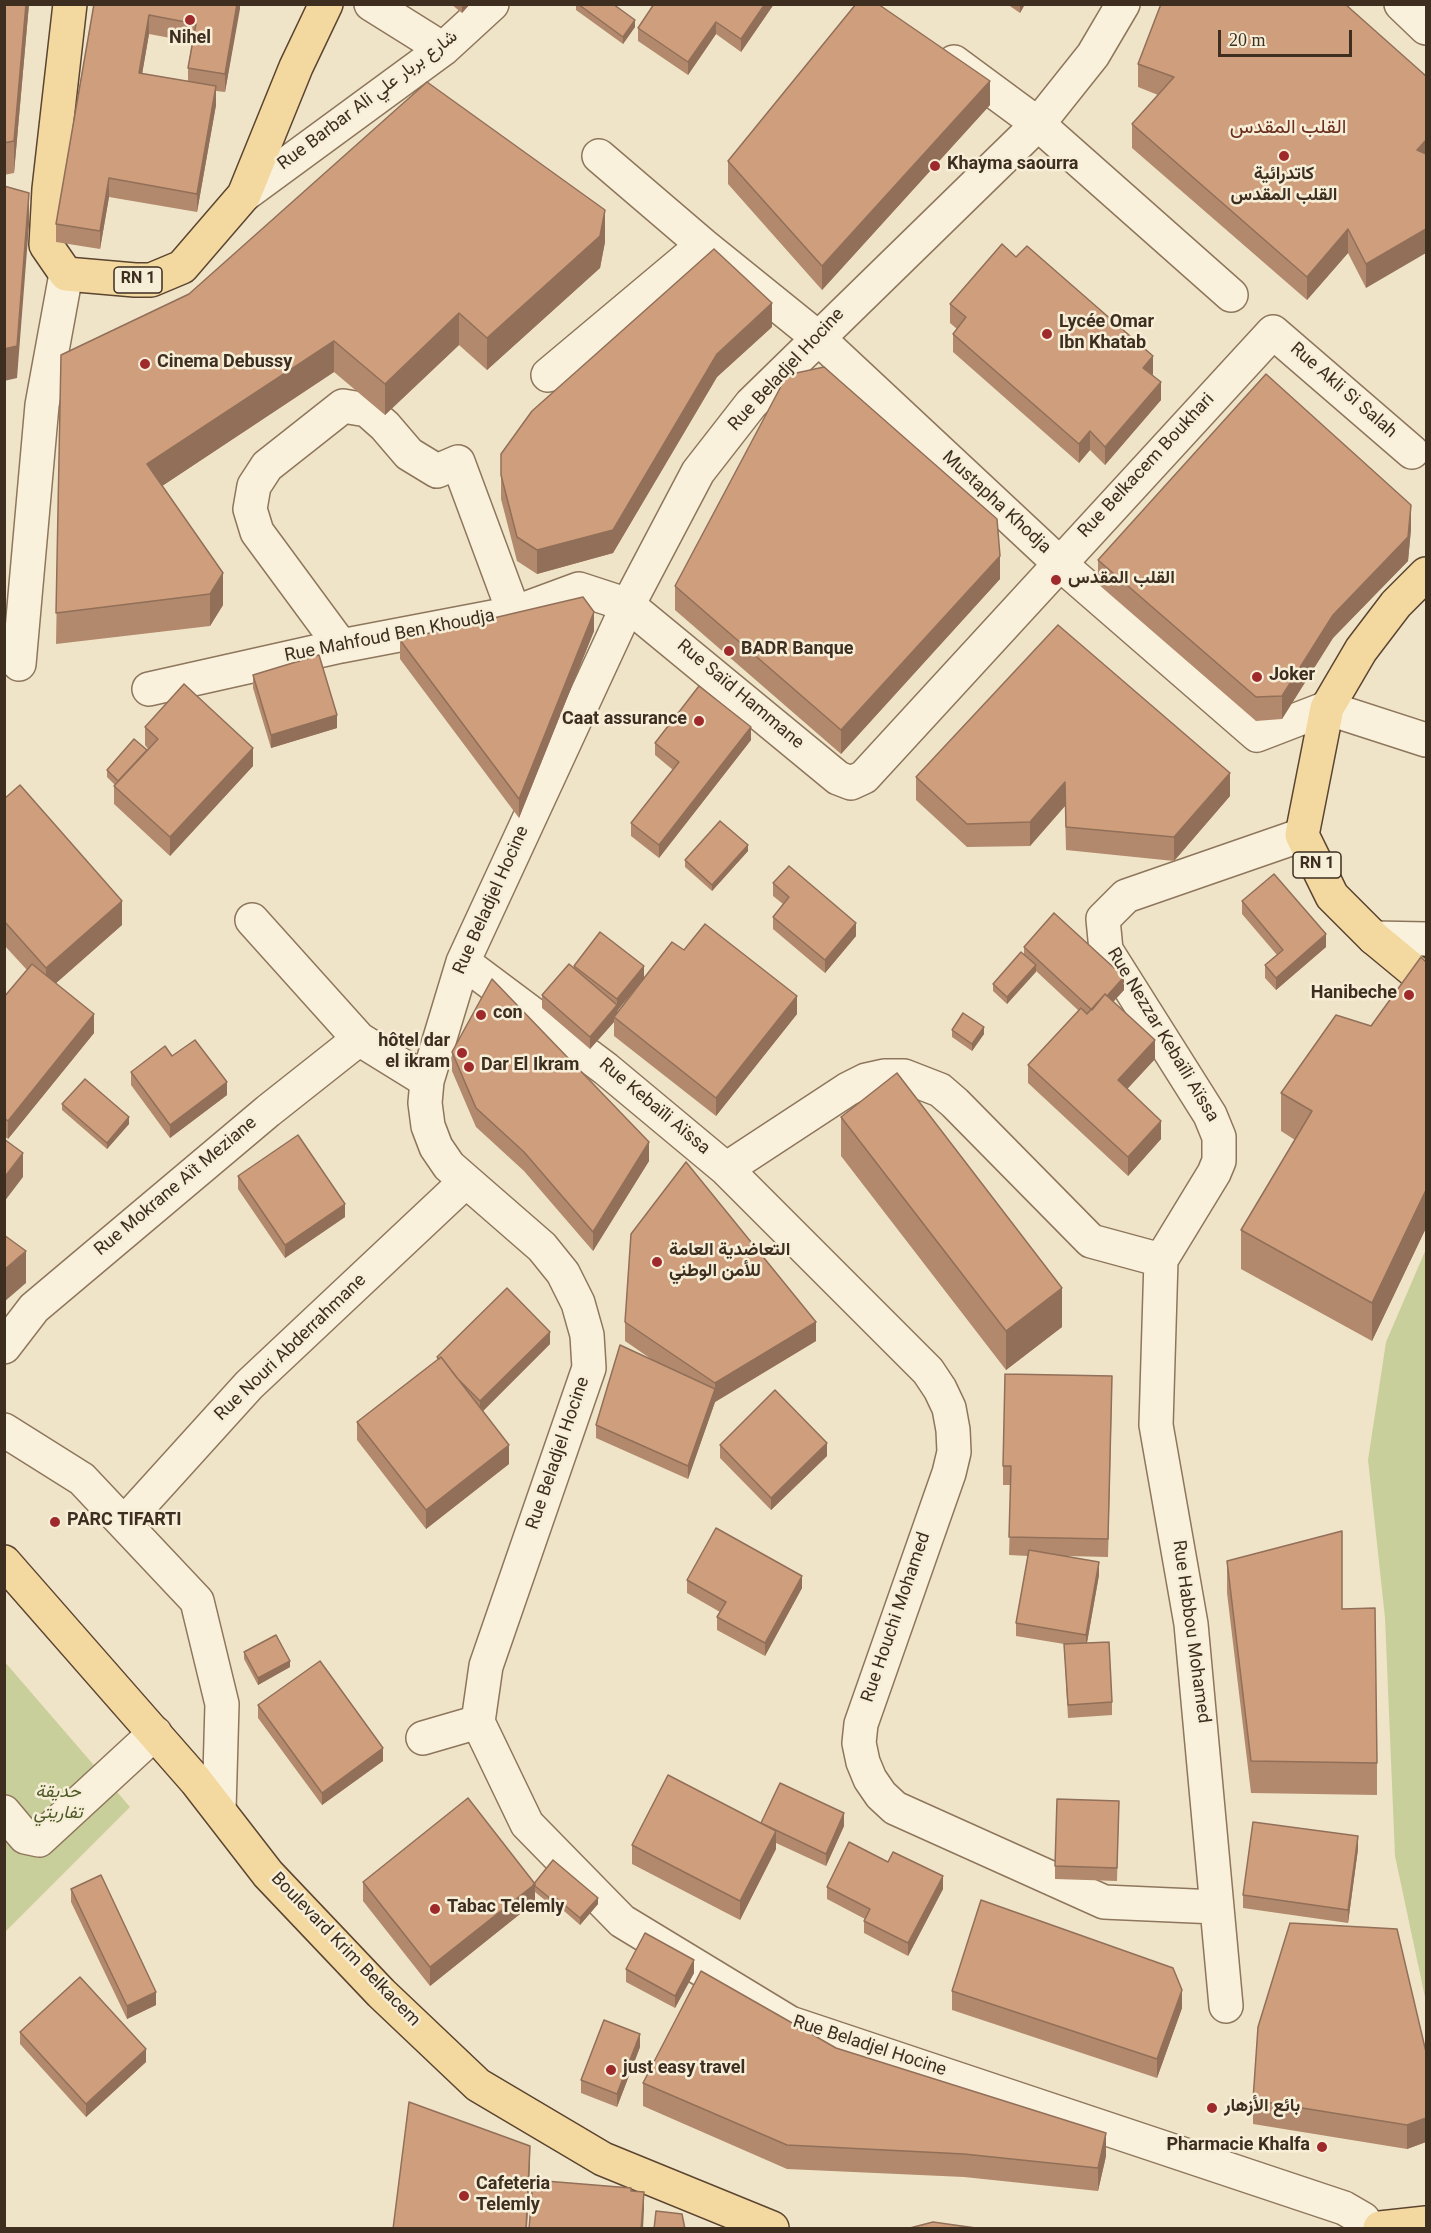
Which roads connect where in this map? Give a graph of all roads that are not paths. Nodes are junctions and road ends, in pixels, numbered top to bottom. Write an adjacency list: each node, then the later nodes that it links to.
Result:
1 (70, 4): 12 (main road)
2 (326, 4): 10 (main road, RN 1)
3 (371, 4): 7 (street)
4 (492, 4): 7 (street, Rue Barbar Ali شارع بربار علي)
5 (1123, 4): 8 (street, Rue Beladjel Hocine)
6 (933, 47): 8 (street)
7 (443, 49): 10 (street, Rue Barbar Ali شارع بربار علي)
8 (1038, 124): 13 (street); 15 (street, Rue Beladjel Hocine)
9 (599, 156): 11 (street, Mustapha Khodja)
10 (244, 195): 12 (main road, RN 1)
11 (703, 245): 15 (street, Mustapha Khodja); 16 (street)
12 (66, 274): 23 (street)
13 (1231, 295)
14 (1273, 332): 17 (street, Rue Akli Si Salah); 18 (street, Rue Belkacem Boukhari)
15 (817, 337): 18 (street, Mustapha Khodja); 20 (street, Rue Beladjel Hocine)
16 (548, 375)
17 (1412, 452)
18 (1059, 563): 25 (street, Mustapha Khodja); 27 (street, Rue Belkacem Boukhari)
19 (1426, 574): 25 (main road, RN 1)
20 (628, 604): 21 (street, Rue Mahfoud Ben Khoudja); 27 (street, Rue Saïd Hammane); 32 (street, Rue Beladjel Hocine)
21 (514, 613): 22 (street, Rue Mahfoud Ben Khoudja); 22 (street)
22 (341, 646): 24 (street, Rue Mahfoud Ben Khoudja)
23 (19, 664)
24 (149, 689)
25 (1327, 708): 26 (street); 28 (main road, RN 1)
26 (1426, 740)
27 (851, 783)
28 (1302, 836): 30 (main road, RN 1); 38 (street, Rue Nezzar Kebaïli Aïssa)
29 (252, 920): 34 (street)
30 (1374, 938): 31 (street); 33 (main road, RN 1)
31 (1426, 939)
32 (463, 962): 35 (street, Rue Beladjel Hocine); 36 (street, Rue Kebaïli Aïssa)
33 (1426, 981)
34 (359, 1038): 35 (street); 39 (street, Rue Mokrane Aït Meziane)
35 (427, 1081): 37 (street, Rue Beladjel Hocine)
36 (726, 1169): 38 (street); 48 (street, Rue Houchi Mohamed)
37 (466, 1181): 41 (street, Rue Nouri Abderrahmane); 43 (street, Rue Beladjel Hocine)
38 (1161, 1260): 48 (street, Rue Habbou Mohamed)
39 (4, 1347)
40 (4, 1430): 41 (street)
41 (124, 1523): 46 (street)
42 (4, 1562): 44 (main road, Boulevard Krim Belkacem)
43 (478, 1722): 45 (street); 52 (street, Rue Beladjel Hocine)
44 (154, 1733): 46 (main road, Boulevard Krim Belkacem); 47 (street)
45 (423, 1738)
46 (219, 1810): 51 (main road, Boulevard Krim Belkacem)
47 (4, 1812)
48 (1216, 1907): 49 (street, Rue Habbou Mohamed)
49 (1227, 2006)
50 (1426, 2223): 53 (main road)
51 (772, 2229)
52 (1369, 2229)
53 (1380, 2229)

